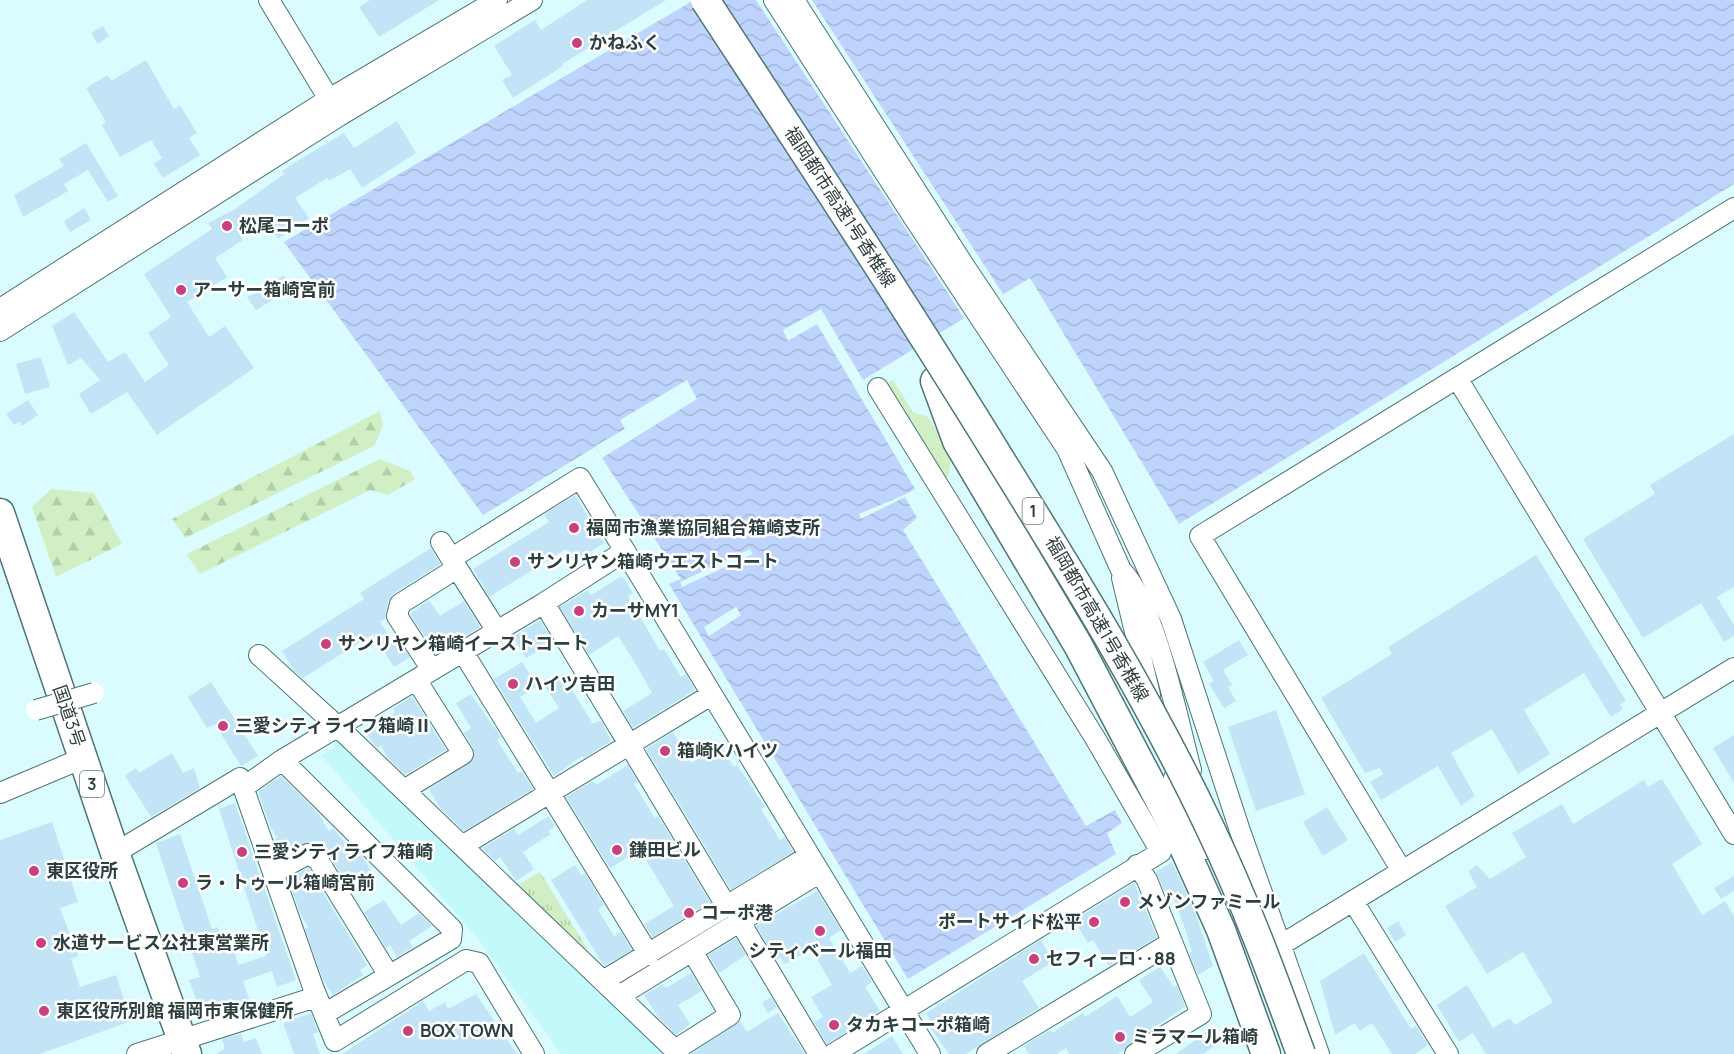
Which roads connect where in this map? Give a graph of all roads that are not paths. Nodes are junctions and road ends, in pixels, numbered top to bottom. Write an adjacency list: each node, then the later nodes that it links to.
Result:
1 (269, 0): 8 (street)
2 (497, 0): 8 (street)
3 (532, 0): 9 (street)
4 (699, 0): 14 (highway, 福岡都市高速1号香椎線 / 1)
5 (705, 0): 69 (highway, 福岡都市高速1号香椎線 / 1, bridge)
6 (774, 0): 51 (street)
7 (794, 0): 48 (street)
8 (329, 99): 9 (street); 11 (street)
9 (339, 116): 12 (street)
10 (1734, 208): 13 (street)
11 (0, 309)
12 (0, 331)
13 (1457, 378): 28 (street); 42 (street)
14 (935, 381): 66 (highway); 67 (highway, 福岡都市高速1号香椎線 / 1)
15 (878, 388): 41 (street)
16 (0, 513): 31 (highway, 国道3号 / 3)
17 (625, 551): 18 (street); 19 (street); 26 (street)
18 (450, 556): 20 (street); 24 (street)
19 (544, 603): 20 (street); 30 (street)
20 (497, 631): 21 (street)
21 (463, 652): 24 (street); 35 (street)
22 (259, 655): 29 (street)
23 (1734, 668): 28 (street)
24 (424, 675): 29 (street); 34 (street)
25 (94, 693): 27 (street, bridge)
26 (711, 695): 30 (street); 40 (street)
27 (36, 710)
28 (1659, 714): 37 (street); 42 (street)
29 (338, 727): 32 (street); 34 (street)
30 (628, 743): 35 (street); 45 (street)
31 (83, 758): 36 (street); 39 (highway, 国道3号 / 3)
32 (282, 760): 33 (street); 52 (street)
33 (244, 787): 39 (street); 43 (street)
34 (404, 790): 38 (street)
35 (548, 792): 38 (street); 50 (street)
36 (0, 793)
37 (1734, 834)
38 (462, 846): 53 (street)
39 (115, 853): 57 (highway, 国道3号 / 3)
40 (814, 865): 45 (street); 46 (street); 56 (street)
41 (1137, 865): 47 (street); 56 (street)
42 (1402, 871): 44 (street)
43 (273, 873): 52 (street); 55 (street)
44 (1353, 901): 48 (street); 71 (street)
45 (727, 907): 50 (street)
46 (740, 922): 49 (street); 61 (street)
47 (1172, 942): 64 (street); 65 (street)
48 (1281, 945): 51 (street); 70 (street)
49 (692, 951): 54 (street); 58 (street)
50 (649, 955): 53 (street)
51 (1256, 960): 68 (street)
52 (388, 974): 55 (street)
53 (603, 981): 54 (street)
54 (619, 996): 58 (street)
55 (320, 1005): 57 (street); 60 (street)
56 (902, 1011): 62 (street); 63 (street)
57 (185, 1046): 59 (street)
58 (677, 1052)
59 (137, 1054)
60 (534, 1054)
61 (819, 1054)
62 (832, 1054)
63 (930, 1054)
64 (987, 1054)
65 (1135, 1054)
66 (1266, 1054)
67 (1286, 1054)
68 (1292, 1054)
69 (1301, 1054)
70 (1319, 1054)
71 (1448, 1054)

